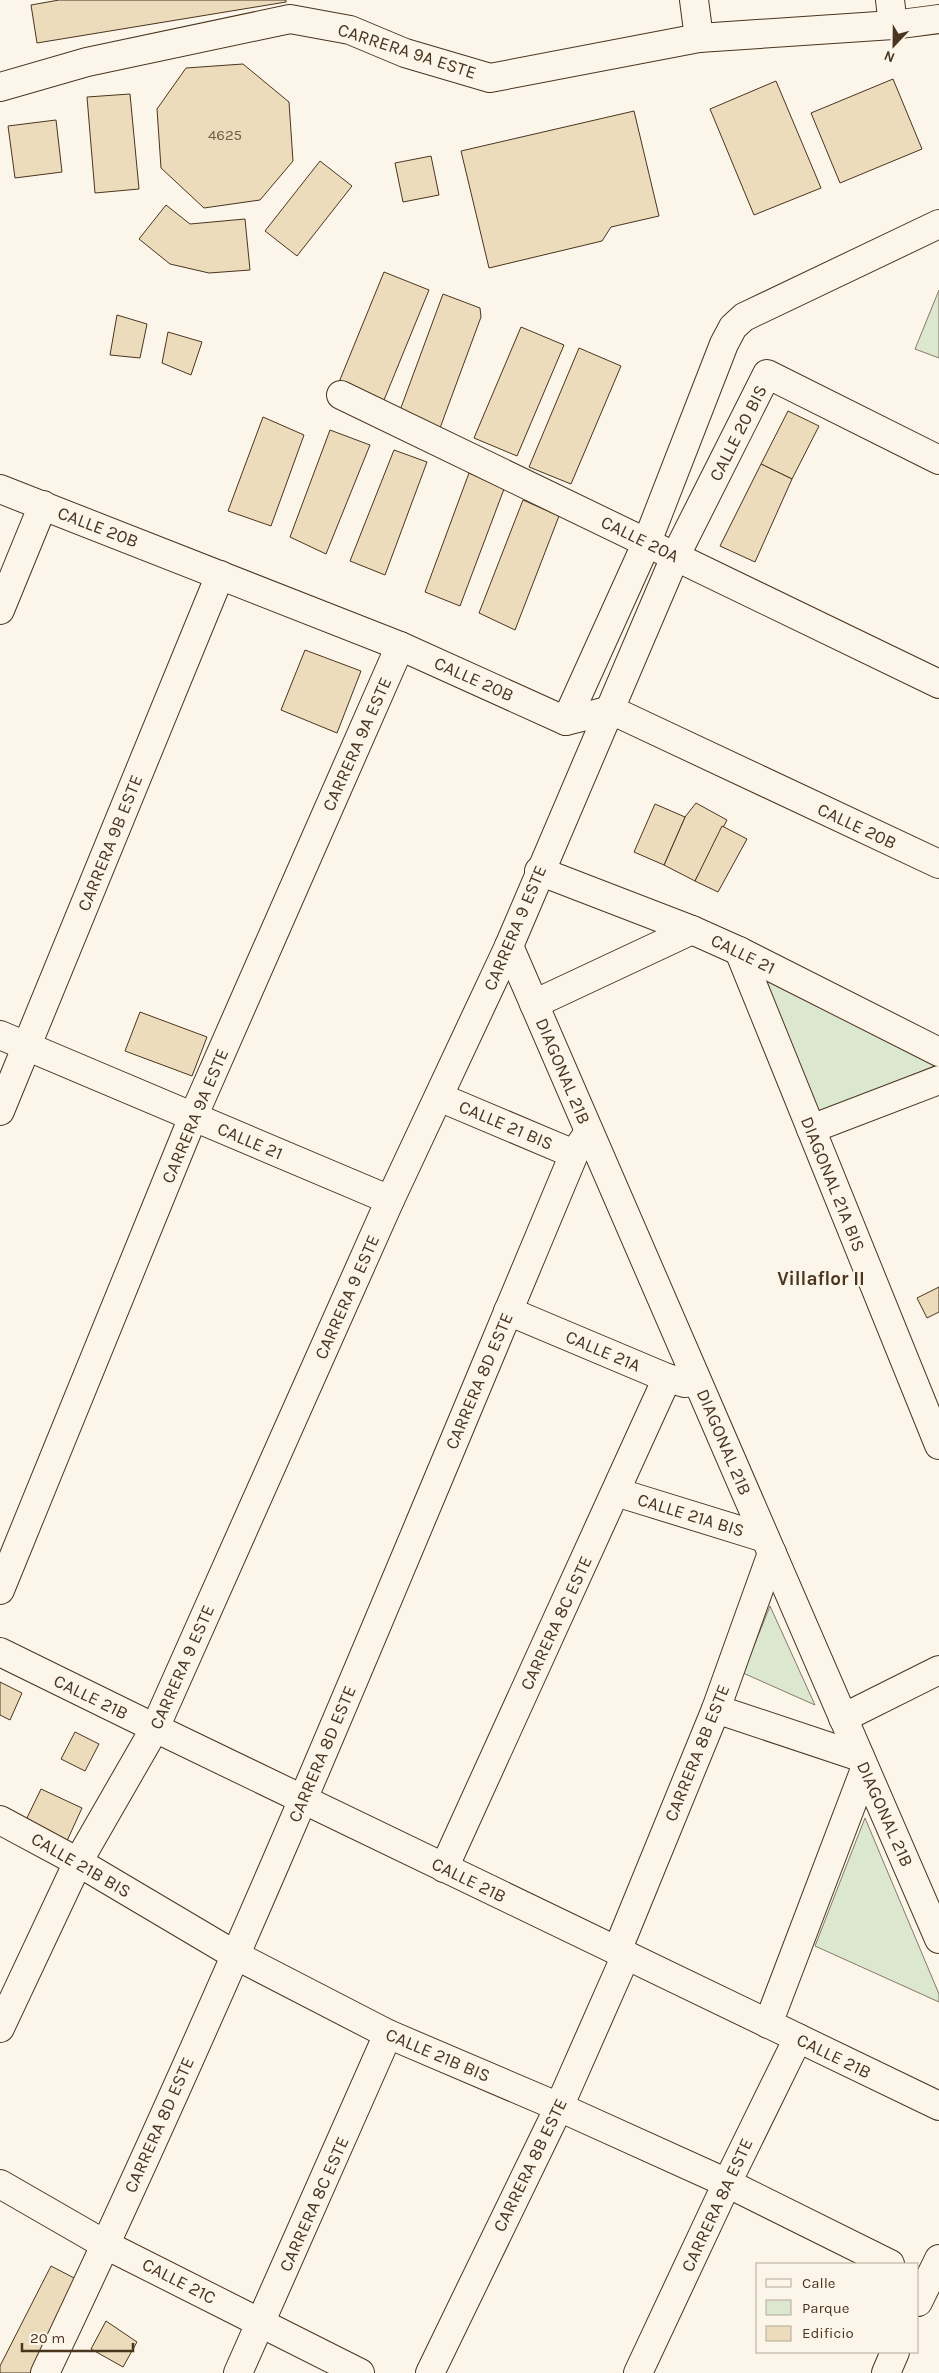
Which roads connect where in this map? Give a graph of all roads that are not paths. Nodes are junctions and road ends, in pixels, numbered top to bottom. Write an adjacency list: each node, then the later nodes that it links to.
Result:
1 (694, 0): 4 (street)
2 (892, 12): 3 (street, CARRERA 9A ESTE); 4 (street, CARRERA 9A ESTE)
3 (939, 18)
4 (699, 38): 5 (street, CARRERA 9A ESTE)
5 (0, 88)
6 (939, 224): 11 (street)
7 (341, 395): 11 (street, CALLE 20A)
8 (939, 460): 12 (street, CALLE 20 BIS)
9 (0, 489): 10 (street, CALLE 20B)
10 (43, 506): 13 (street, CALLE 20B); 14 (street)
11 (646, 542): 12 (street, CALLE 20A); 18 (street)
12 (675, 557): 16 (street, CALLE 20A); 17 (street, CARRERA 9 ESTE)
13 (220, 575): 15 (street, CALLE 20B); 26 (street, CARRERA 9B ESTE)
14 (0, 610)
15 (400, 646): 18 (street, CALLE 20B); 31 (street, CARRERA 9A ESTE)
16 (939, 684)
17 (611, 710): 18 (street); 19 (street, CALLE 20B); 20 (street, CARRERA 9 ESTE)
18 (566, 721)
19 (939, 864)
20 (539, 871): 21 (street, CALLE 21); 22 (street, CARRERA 9 ESTE)
21 (692, 930): 23 (street, CALLE 21); 24 (street)
22 (509, 946): 24 (street, DIAGONAL 21B); 29 (street, CARRERA 9 ESTE)
23 (739, 951): 27 (street, CALLE 21); 32 (street, DIAGONAL 21A BIS)
24 (534, 1004): 33 (street, DIAGONAL 21B)
25 (0, 1035): 26 (street, CALLE 21)
26 (27, 1047): 30 (street, CARRERA 9B ESTE); 31 (street, CALLE 21)
27 (939, 1052)
28 (939, 1080): 32 (street)
29 (439, 1097): 33 (street, CALLE 21 BIS); 34 (street, CARRERA 9 ESTE)
30 (0, 1111)
31 (193, 1117): 34 (street, CALLE 21); 41 (street, CARRERA 9A ESTE)
32 (811, 1130): 38 (street, DIAGONAL 21A BIS)
33 (582, 1143): 35 (street, CARRERA 8D ESTE); 37 (street, DIAGONAL 21B)
34 (390, 1200): 46 (street, CARRERA 9 ESTE)
35 (508, 1311): 36 (street, CALLE 21A); 48 (street, CARRERA 8D ESTE)
36 (667, 1378): 37 (street, CALLE 21A); 39 (street, CARRERA 8C ESTE)
37 (700, 1387): 40 (street, DIAGONAL 21B)
38 (939, 1445)
39 (616, 1492): 40 (street, CALLE 21A BIS); 51 (street, CARRERA 8C ESTE)
40 (769, 1545): 44 (street, CARRERA 8B ESTE); 45 (street, DIAGONAL 21B)
41 (0, 1590)
42 (0, 1652): 46 (street, CALLE 21B)
43 (939, 1670): 45 (street)
44 (716, 1710): 47 (street); 53 (street, CARRERA 8B ESTE)
45 (843, 1718): 47 (street, DIAGONAL 21B)
46 (155, 1728): 48 (street, CALLE 21B); 50 (street, CARRERA 9 ESTE)
47 (862, 1763): 52 (street, DIAGONAL 21B); 55 (street)
48 (303, 1800): 51 (street, CALLE 21B); 54 (street, CARRERA 8D ESTE)
49 (0, 1820): 50 (street, CALLE 21B BIS)
50 (78, 1862): 54 (street, CALLE 21B BIS); 56 (street, CARRERA 9 ESTE)
51 (444, 1868): 53 (street, CALLE 21B)
52 (939, 1939)
53 (621, 1953): 55 (street, CALLE 21B); 60 (street, CARRERA 8B ESTE)
54 (235, 1955): 57 (street, CALLE 21B BIS); 63 (street, CARRERA 8D ESTE)
55 (768, 2024): 58 (street, CALLE 21B)
56 (0, 2028)
57 (388, 2034): 60 (street, CALLE 21B BIS); 67 (street, CARRERA 8C ESTE)
58 (798, 2038): 59 (street, CALLE 21B); 61 (street, CARRERA 8A ESTE)
59 (939, 2106)
60 (559, 2107): 61 (street, CALLE 21B BIS); 72 (street, CARRERA 8B ESTE)
61 (727, 2183): 65 (street, CALLE 21B BIS); 73 (street, CARRERA 8A ESTE)
62 (0, 2184): 63 (street, CALLE 21C)
63 (106, 2245): 67 (street, CALLE 21C); 69 (street, CARRERA 8D ESTE)
64 (939, 2259): 66 (street)
65 (888, 2263)
66 (925, 2288)
67 (262, 2324): 70 (street, CARRERA 8C ESTE); 71 (street, CALLE 21C)
68 (896, 2353): 74 (street)
69 (45, 2373)
70 (238, 2373)
71 (360, 2373)
72 (430, 2373)
73 (638, 2373)
74 (886, 2373)

